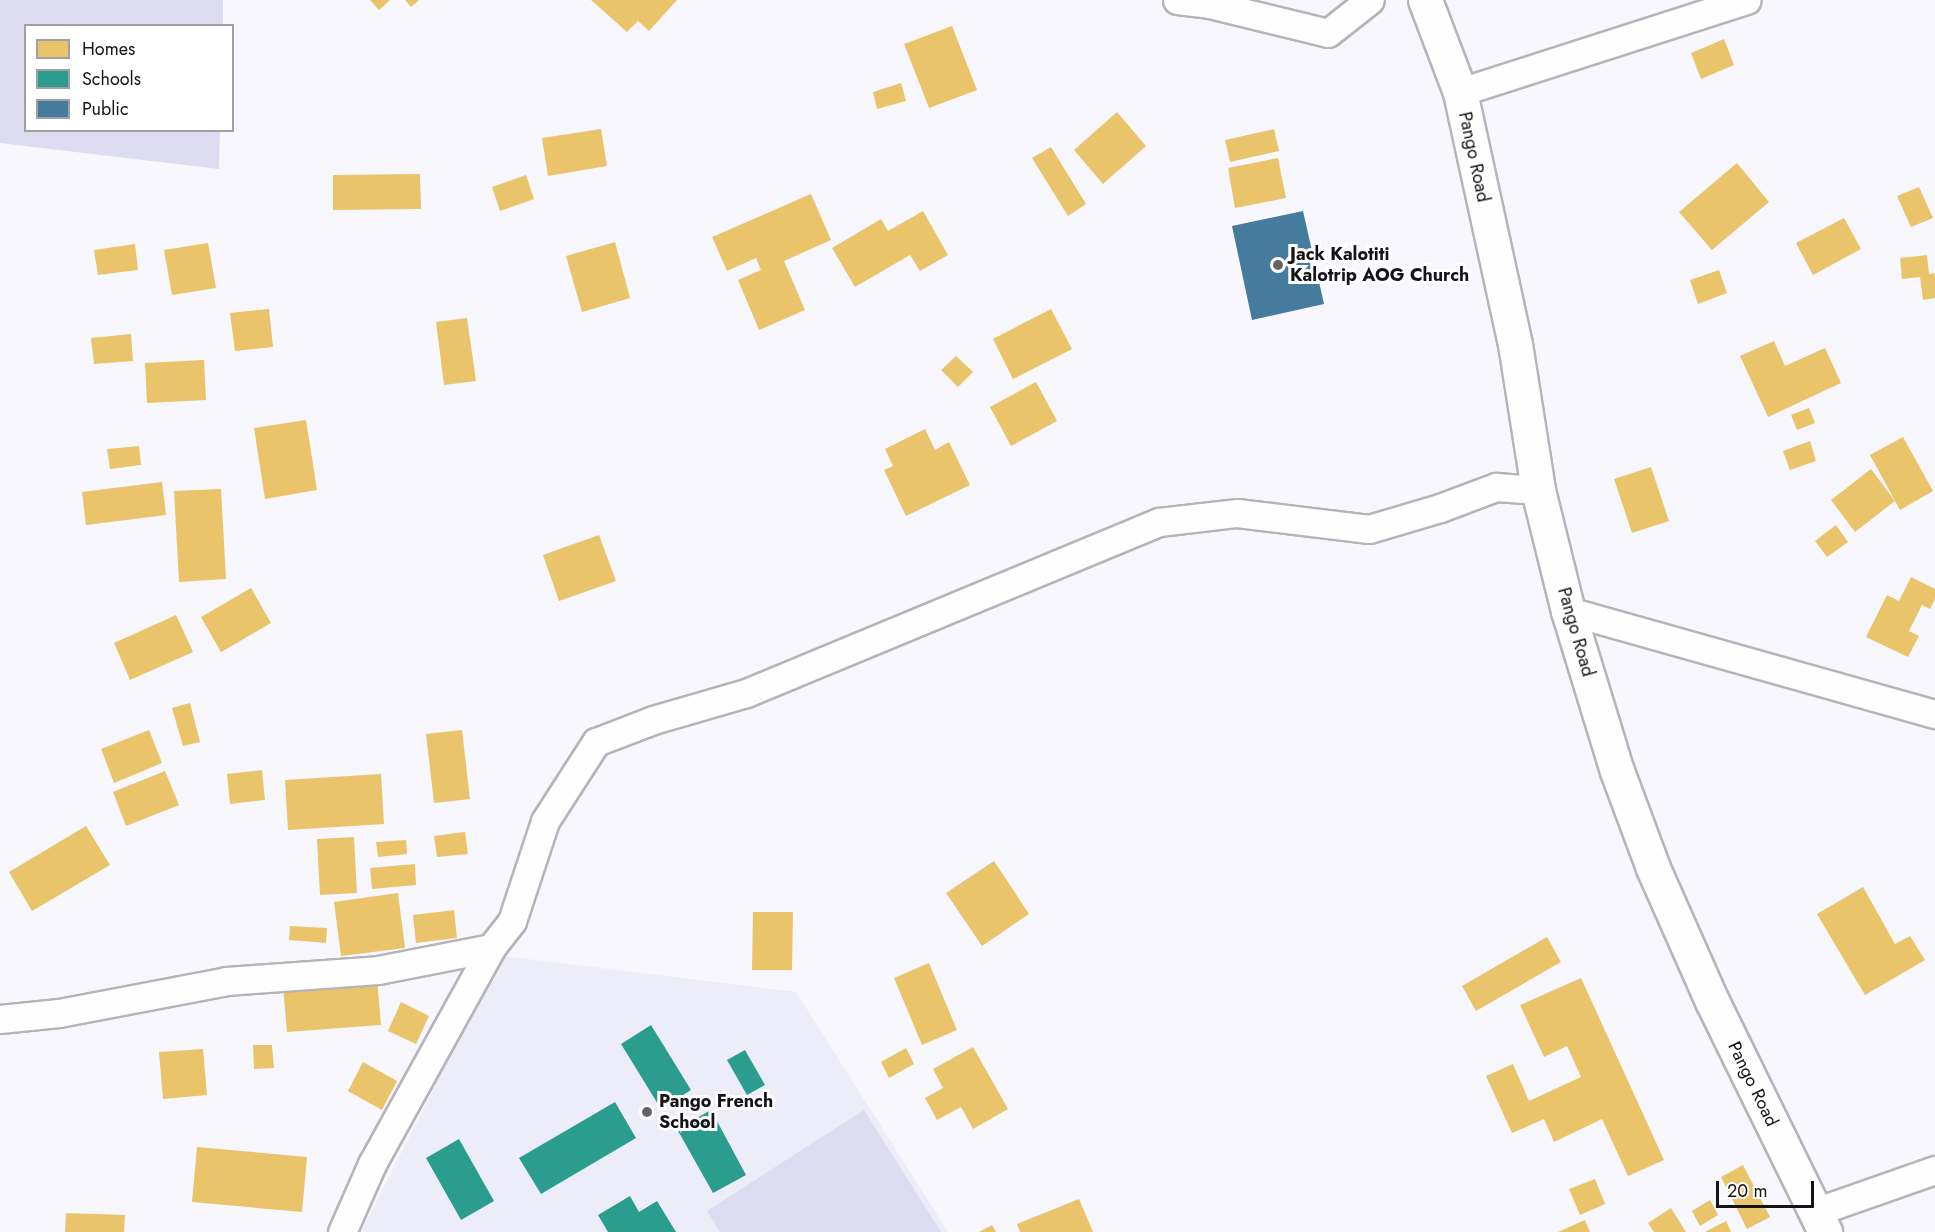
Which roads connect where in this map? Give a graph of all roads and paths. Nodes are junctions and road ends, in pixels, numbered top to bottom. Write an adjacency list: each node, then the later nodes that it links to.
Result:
1 (1177, 0): 2 (street)
2 (1370, 0)
3 (1425, 0): 5 (street, Pango Road)
4 (1747, 0): 5 (street)
5 (1460, 92): 6 (street, Pango Road)
6 (1538, 490): 7 (street, Pango Road); 9 (street)
7 (1568, 611): 8 (street); 12 (street, Pango Road)
8 (1935, 714)
9 (491, 948): 10 (street); 13 (street)
10 (0, 1018)
11 (1935, 1170): 12 (street)
12 (1820, 1222)
13 (342, 1232)

